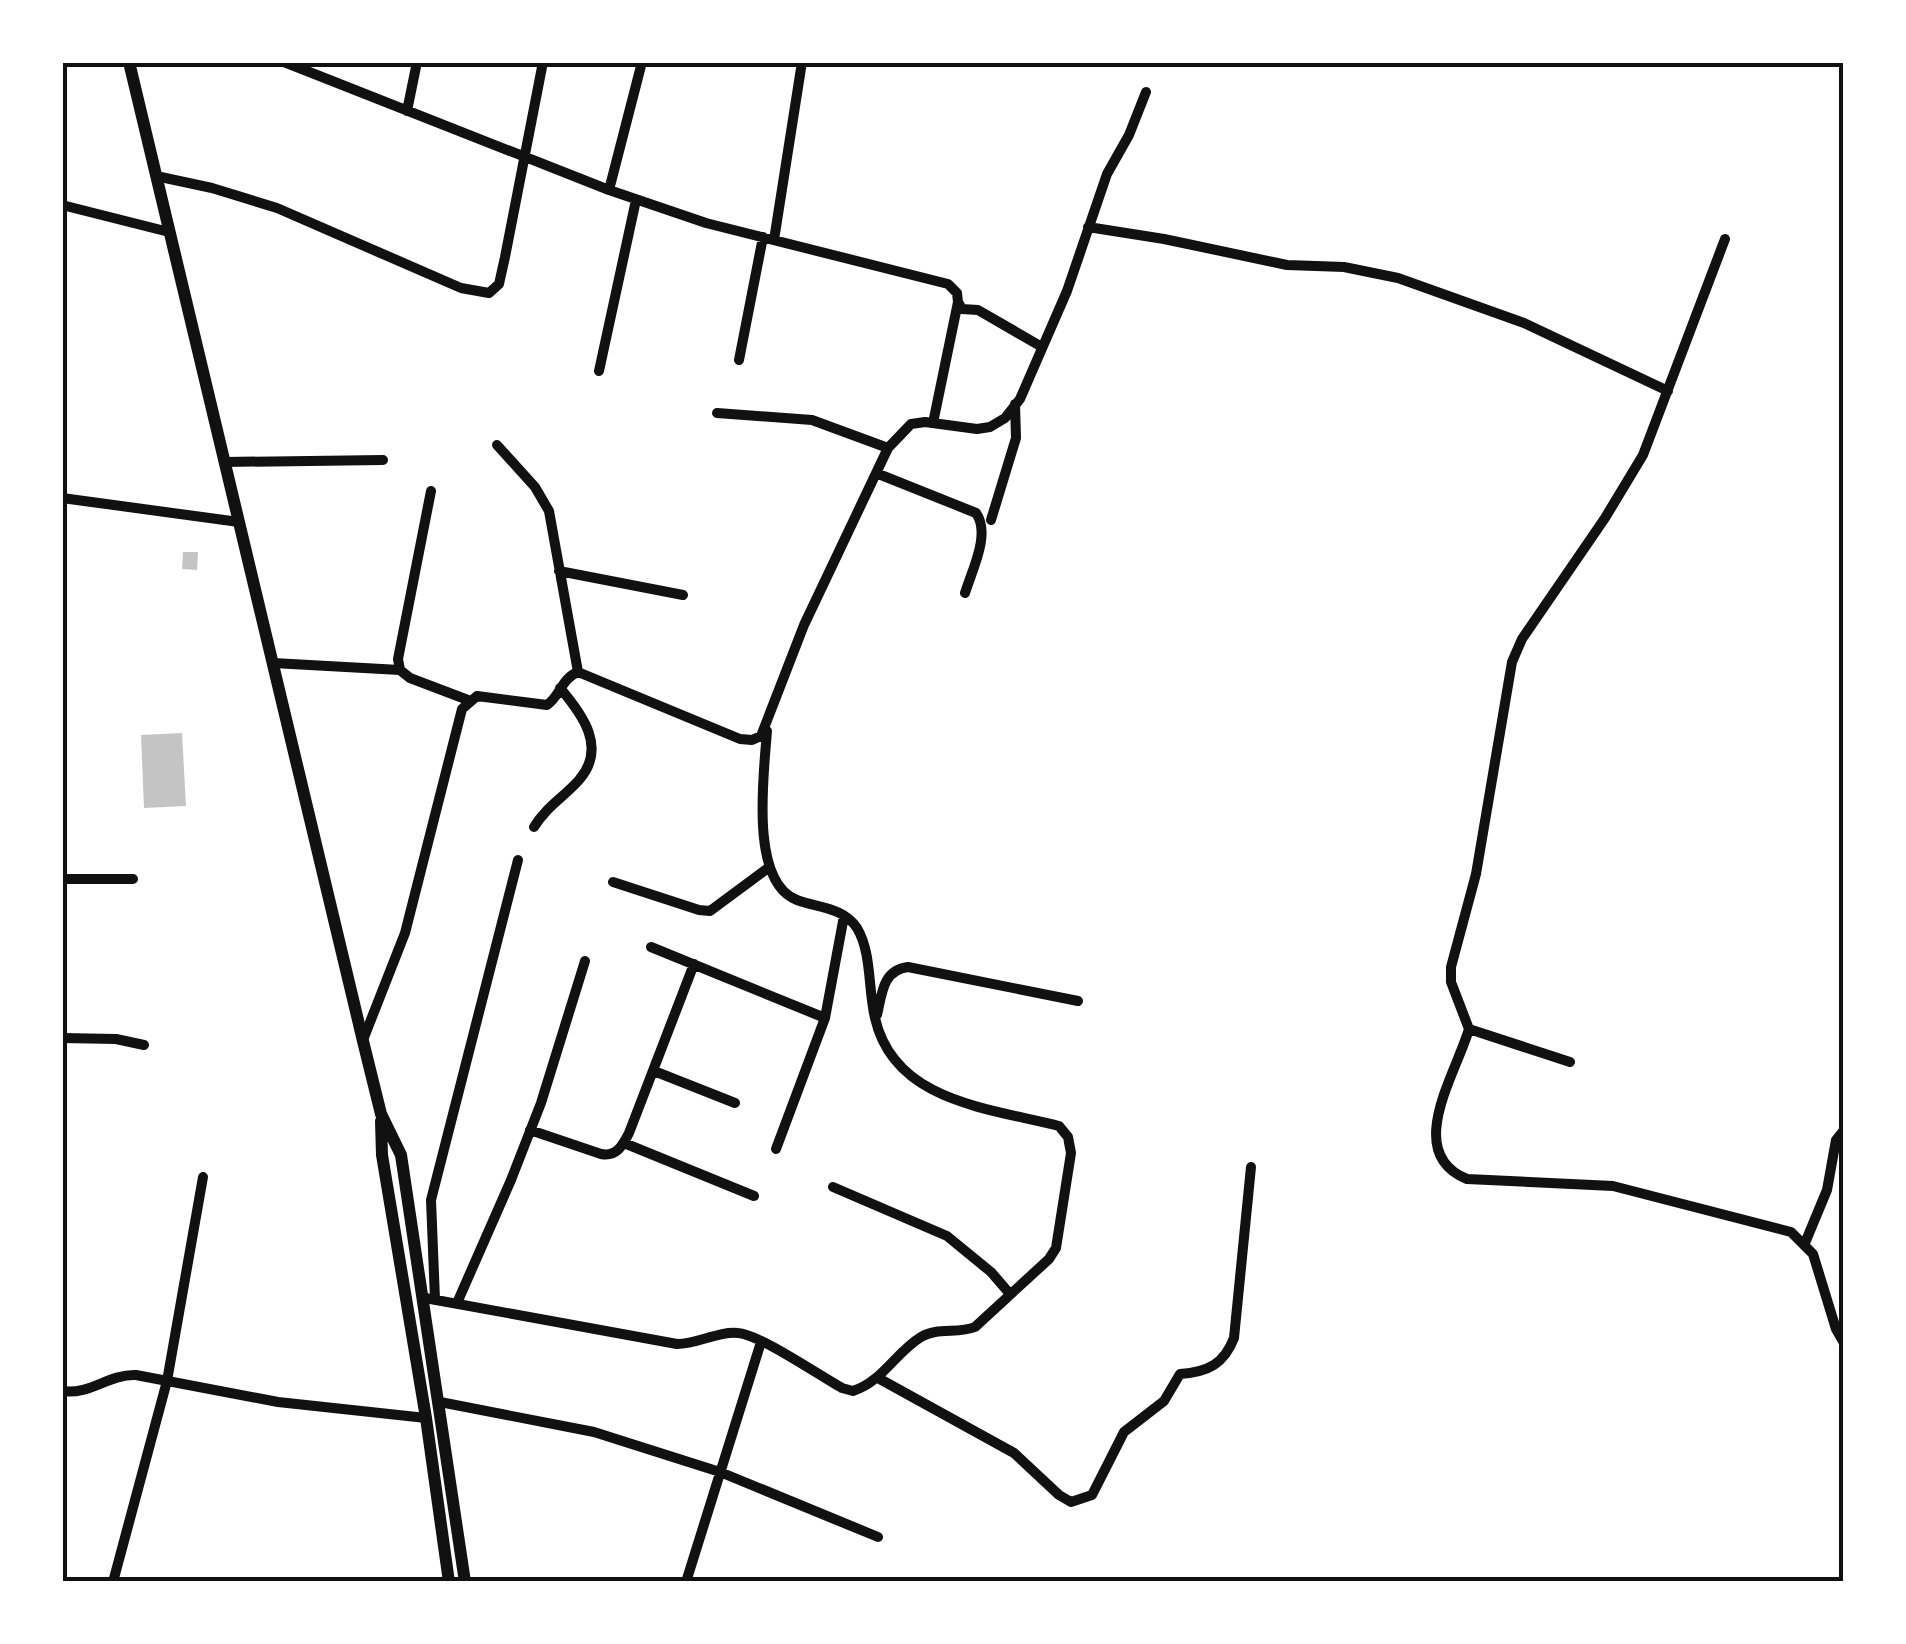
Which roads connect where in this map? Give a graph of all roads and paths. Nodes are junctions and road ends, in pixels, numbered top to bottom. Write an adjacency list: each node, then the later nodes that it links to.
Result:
1 (129, 62): 10 (street)
2 (284, 62): 8 (street)
3 (417, 62): 8 (street)
4 (543, 62): 9 (street)
5 (642, 62): 11 (street)
6 (802, 62): 16 (street)
7 (1146, 92): 14 (street)
8 (407, 111): 9 (street)
9 (524, 157): 10 (street); 11 (street)
10 (156, 176): 15 (street)
11 (609, 190): 12 (street)
12 (636, 200): 16 (street); 21 (street)
13 (62, 205): 15 (street)
14 (1088, 227): 19 (street); 22 (street)
15 (169, 232): 29 (street)
16 (769, 238): 18 (street); 20 (street)
17 (1725, 239): 22 (street)
18 (958, 302): 19 (street); 25 (street)
19 (1042, 347): 23 (street)
20 (739, 360)
21 (599, 372)
22 (1668, 392): 57 (street)
23 (1015, 404): 25 (street); 33 (street)
24 (717, 413): 27 (street)
25 (933, 423): 27 (street)
26 (498, 445): 35 (street)
27 (888, 448): 30 (street)
28 (383, 460): 29 (street)
29 (225, 462): 34 (street)
30 (876, 473): 36 (street); 43 (street)
31 (431, 491): 39 (street)
32 (62, 498): 34 (street)
33 (991, 520)
34 (239, 522): 38 (street)
35 (560, 571): 37 (street); 40 (street)
36 (965, 593)
37 (683, 595)
38 (274, 663): 39 (street); 59 (street)
39 (400, 670): 42 (street)
40 (578, 672): 41 (street); 43 (street)
41 (560, 688): 42 (street); 44 (street)
42 (468, 700): 59 (street)
43 (767, 728): 46 (street)
44 (534, 827)
45 (518, 860): 75 (street)
46 (768, 868): 49 (street); 50 (street)
47 (62, 879): 48 (street)
48 (133, 879)
49 (613, 882)
50 (844, 916): 55 (street); 56 (street)
51 (651, 947): 53 (street)
52 (585, 962): 65 (street)
53 (694, 964): 55 (street); 62 (street)
54 (1078, 1001): 56 (street)
55 (825, 1018): 68 (street)
56 (875, 1020): 74 (street)
57 (1469, 1029): 61 (street); 73 (street)
58 (62, 1038): 60 (street)
59 (363, 1041): 64 (street)
60 (144, 1046)
61 (1570, 1062)
62 (654, 1072): 63 (street); 67 (street)
63 (735, 1103)
64 (381, 1114): 75 (street); 83 (street)
65 (530, 1130): 67 (street); 76 (street)
66 (1844, 1130): 73 (street)
67 (624, 1143): 72 (street)
68 (776, 1150)
69 (1251, 1166): 79 (street)
70 (203, 1177): 80 (street)
71 (833, 1188): 74 (street)
72 (754, 1196)
73 (1805, 1243): 78 (street)
74 (1010, 1294): 79 (street)
75 (430, 1299): 76 (street); 82 (street)
76 (457, 1303): 77 (street)
77 (760, 1342): 79 (street); 84 (street)
78 (1844, 1343)
79 (878, 1378)
80 (168, 1381): 81 (street); 83 (street); 86 (street)
81 (62, 1391)
82 (440, 1402): 84 (street); 88 (street)
83 (426, 1418): 87 (street)
84 (720, 1472): 85 (street); 89 (street)
85 (878, 1537)
86 (114, 1582)
87 (449, 1582)
88 (465, 1582)
89 (686, 1582)

